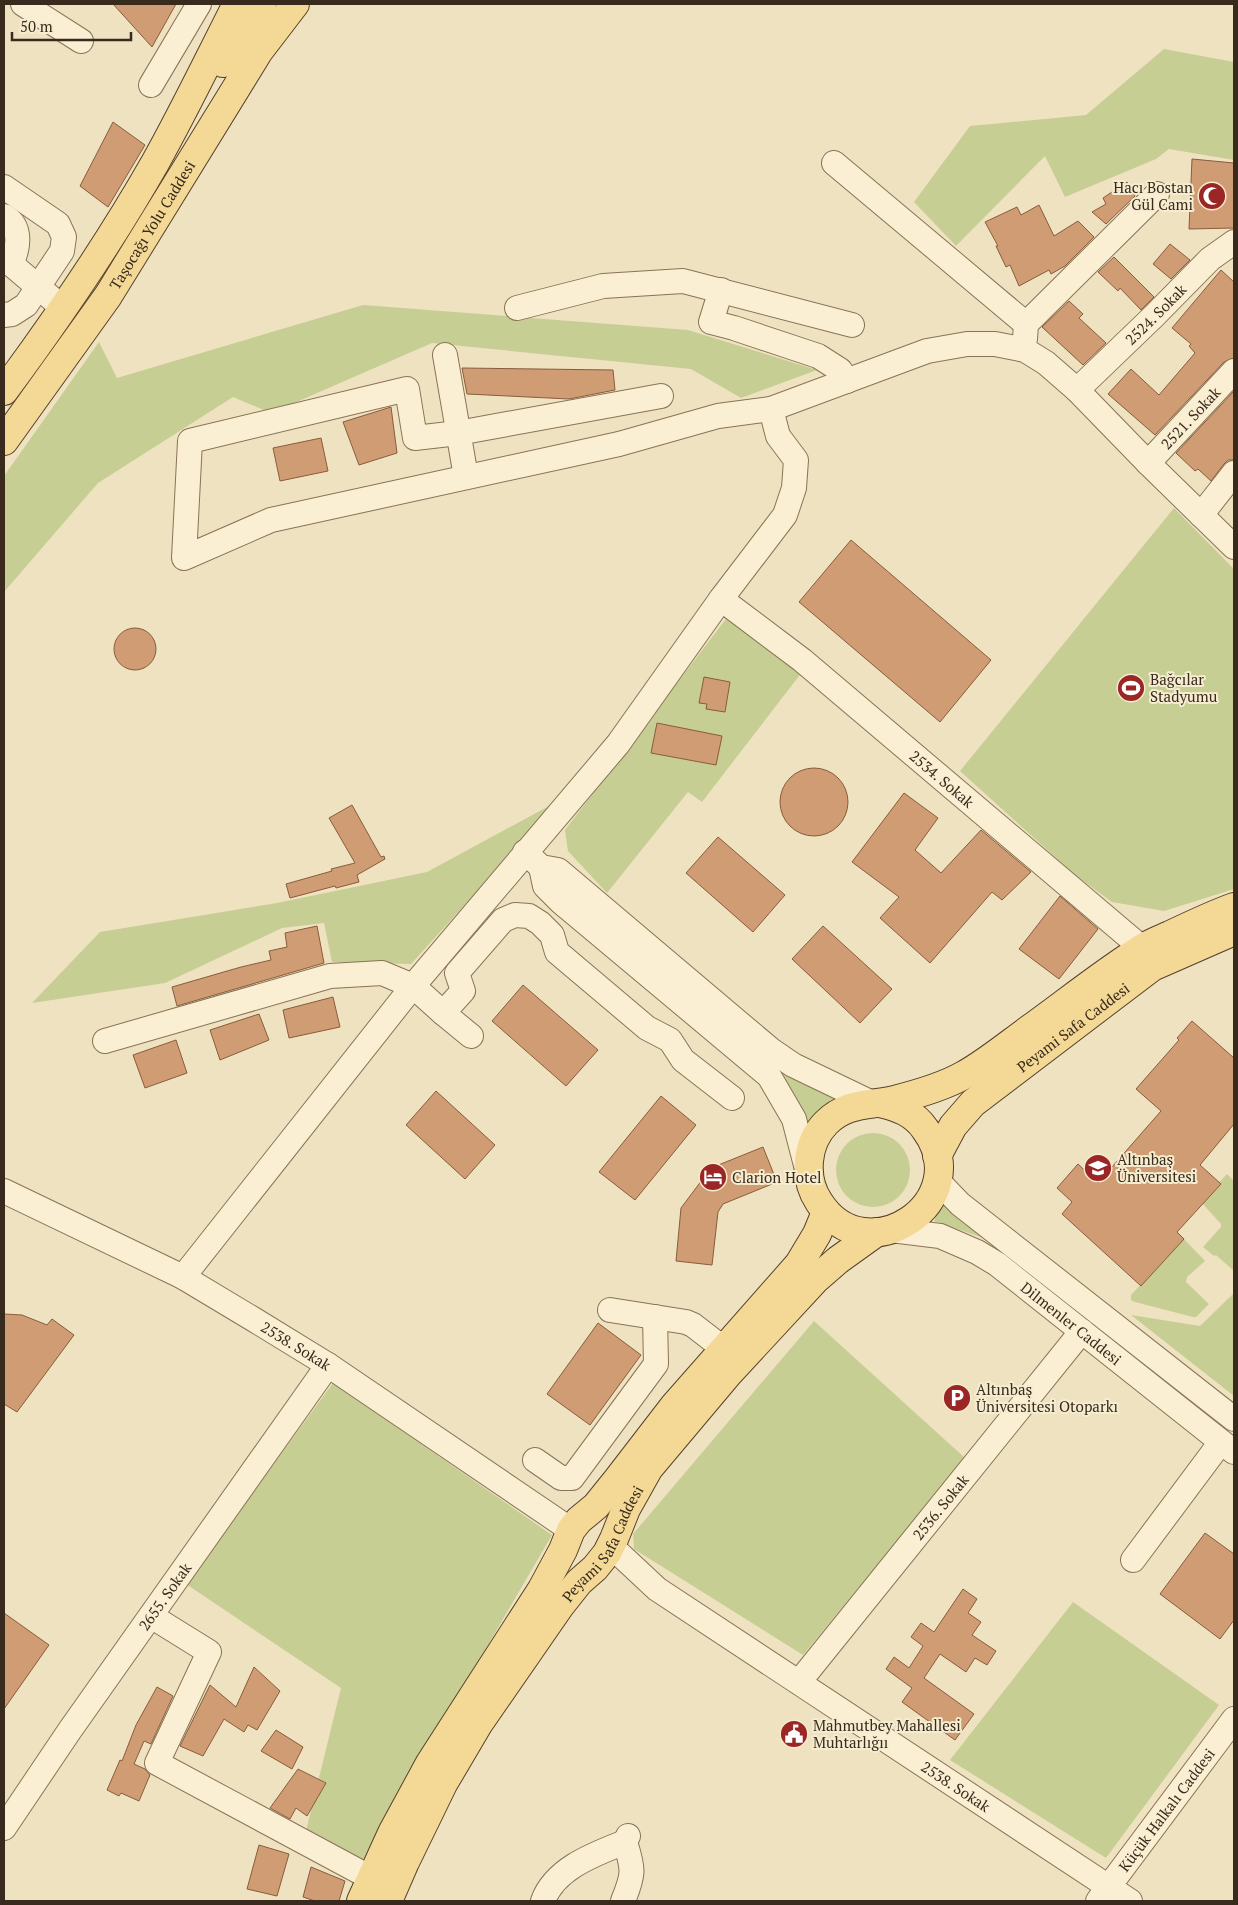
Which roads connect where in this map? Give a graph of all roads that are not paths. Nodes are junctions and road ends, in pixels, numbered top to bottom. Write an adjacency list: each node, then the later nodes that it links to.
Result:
1 (23, 4): 6 (street)
2 (199, 4): 7 (street)
3 (237, 4): 8 (main road, Taşocağı Yolu Caddesi)
4 (262, 4): 8 (main road)
5 (296, 4): 29 (main road, Taşocağı Yolu Caddesi)
6 (81, 41)
7 (151, 85)
8 (155, 162): 18 (main road, Taşocağı Yolu Caddesi)
9 (834, 163): 22 (street)
10 (4, 187): 15 (street)
11 (1157, 194): 22 (street)
12 (4, 216): 14 (street)
13 (1234, 242): 30 (street, 2524. Sokak)
14 (7, 266): 15 (street)
15 (38, 287): 18 (street); 20 (street)
16 (721, 290): 17 (street); 19 (street); 23 (street)
17 (744, 296): 21 (street); 23 (street)
18 (64, 308): 28 (main road, Taşocağı Yolu Caddesi)
19 (518, 308)
20 (4, 315)
21 (852, 324)
22 (1026, 324): 24 (street)
23 (734, 328): 27 (street)
24 (1025, 350): 27 (street); 30 (street)
25 (445, 355): 33 (street)
26 (1234, 371): 35 (street, 2521. Sokak)
27 (847, 381): 32 (street)
28 (6, 382): 29 (main road)
29 (45, 384): 34 (main road, Taşocağı Yolu Caddesi)
30 (1077, 390): 35 (street)
31 (661, 396): 33 (street)
32 (771, 409): 37 (street); 40 (street)
33 (458, 433): 37 (street); 37 (street)
34 (4, 441)
35 (1148, 463): 38 (street)
36 (1234, 473): 38 (street)
37 (466, 477)
38 (1201, 515): 39 (street)
39 (1234, 547)
40 (721, 599): 41 (street); 44 (street, 2534. Sokak)
41 (533, 860): 45 (street); 46 (street); 52 (street)
42 (1234, 907): 44 (main road)
43 (1234, 931): 44 (main road, Peyami Safa Caddesi)
44 (1147, 958): 52 (main road); 53 (main road, Peyami Safa Caddesi)
45 (413, 986): 47 (street); 50 (street); 58 (street)
46 (692, 1012): 49 (street); 54 (street)
47 (443, 1013): 48 (street); 49 (street)
48 (471, 1036)
49 (670, 1040): 51 (street)
50 (105, 1041)
51 (732, 1098)
52 (876, 1103): 53 (main road); 54 (main road)
53 (937, 1168): 57 (main road); 64 (street, Dilmenler Caddesi)
54 (809, 1178): 56 (main road)
55 (4, 1191): 58 (street, 2538. Sokak)
56 (826, 1212): 57 (main road); 62 (main road, Peyami Safa Caddesi)
57 (884, 1231): 61 (street, Dilmenler Caddesi); 68 (main road, Peyami Safa Caddesi)
58 (183, 1277): 63 (street, 2538. Sokak)
59 (610, 1310): 60 (street)
60 (655, 1317): 62 (street); 66 (street)
61 (1082, 1331): 65 (street, Dilmenler Caddesi); 71 (street, 2536. Sokak)
62 (724, 1349): 67 (main road, Peyami Safa Caddesi)
63 (328, 1365): 67 (street, 2538. Sokak); 70 (street, 2655. Sokak)
64 (1234, 1419)
65 (1228, 1447): 69 (street)
66 (535, 1460)
67 (571, 1534): 68 (main road); 68 (main road); 74 (main road, Peyami Safa Caddesi)
68 (608, 1550): 71 (street, 2538. Sokak); 76 (main road, Peyami Safa Caddesi)
69 (1133, 1560)
70 (151, 1616): 73 (street, 2655. Sokak); 74 (street)
71 (799, 1682): 75 (street, 2538. Sokak)
72 (1234, 1719): 75 (street, Küçük Halkalı Caddesi)
73 (4, 1828)
74 (366, 1890)
75 (1103, 1894): 79 (street, 2538. Sokak)
76 (388, 1901)
77 (543, 1901): 78 (street)
78 (623, 1901)
79 (1130, 1901)

